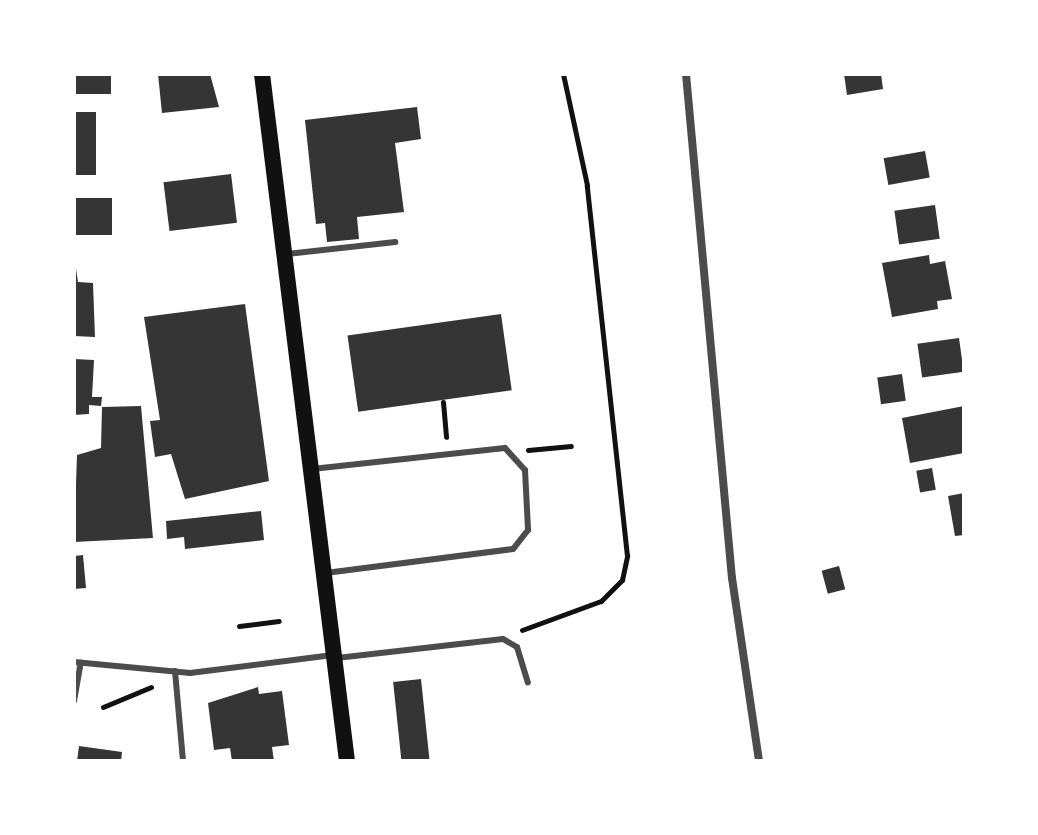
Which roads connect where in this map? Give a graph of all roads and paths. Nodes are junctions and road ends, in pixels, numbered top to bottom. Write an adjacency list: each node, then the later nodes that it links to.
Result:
1 (262, 74): 5 (main road)
2 (563, 74): 14 (path)
3 (686, 74): 24 (street)
4 (395, 242): 5 (lane)
5 (279, 254): 10 (main road)
6 (443, 402): 8 (path)
7 (571, 446): 9 (path)
8 (448, 452): 9 (lane); 10 (lane)
9 (513, 452): 11 (lane)
10 (310, 469): 11 (main road)
11 (322, 573): 15 (main road)
12 (279, 621): 13 (path)
13 (239, 626)
14 (509, 640): 15 (lane); 18 (lane)
15 (333, 657): 17 (lane); 23 (main road)
16 (78, 663): 17 (lane); 20 (lane)
17 (175, 671): 22 (lane)
18 (528, 682)
19 (147, 689): 21 (path)
20 (74, 701)
21 (103, 707)
22 (183, 761)
23 (347, 761)
24 (759, 761)

